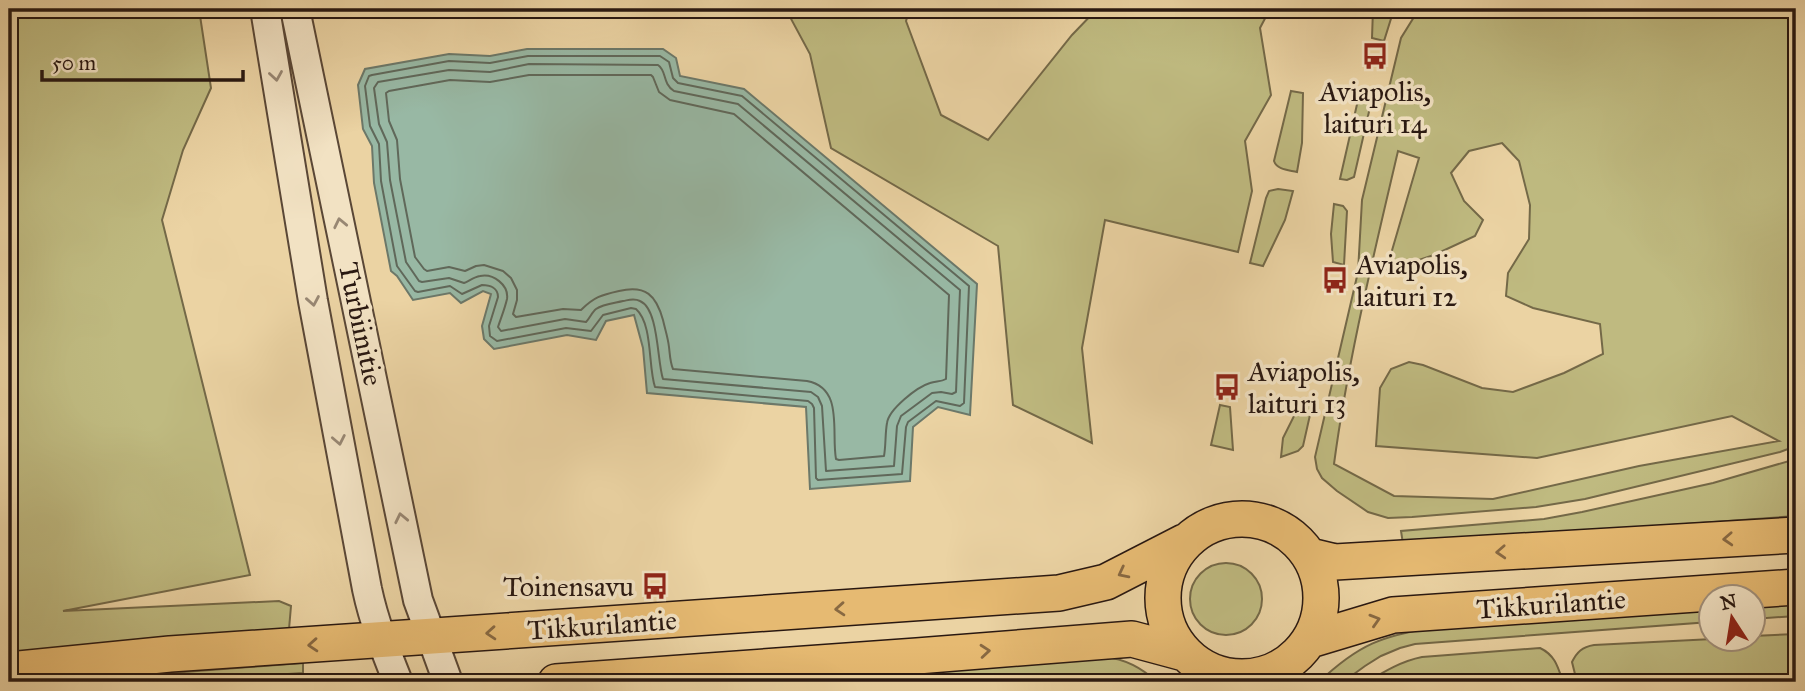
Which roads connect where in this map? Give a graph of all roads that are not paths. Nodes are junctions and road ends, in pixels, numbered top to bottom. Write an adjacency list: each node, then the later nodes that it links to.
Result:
1 (265, 9): 9 (street, Turbiinitie, one-way to 9)
2 (295, 9): 7 (street, Turbiinitie, one-way to 2)
3 (1796, 535): 5 (main road, Tikkurilantie, one-way to 5)
4 (1184, 542): 5 (main road); 7 (main road, Tikkurilantie, one-way to 7); 10 (main road)
5 (1310, 556): 8 (main road)
6 (1796, 587): 8 (main road, Tikkurilantie, one-way to 6)
7 (432, 637): 9 (main road, Tikkurilantie); 13 (street)
8 (1310, 640): 10 (main road)
9 (382, 641): 11 (main road, Tikkurilantie, one-way to 11); 12 (street)
10 (1184, 653): 14 (main road, Tikkurilantie, one-way to 10)
11 (9, 670)
12 (398, 682)
13 (448, 682)
14 (556, 682)

